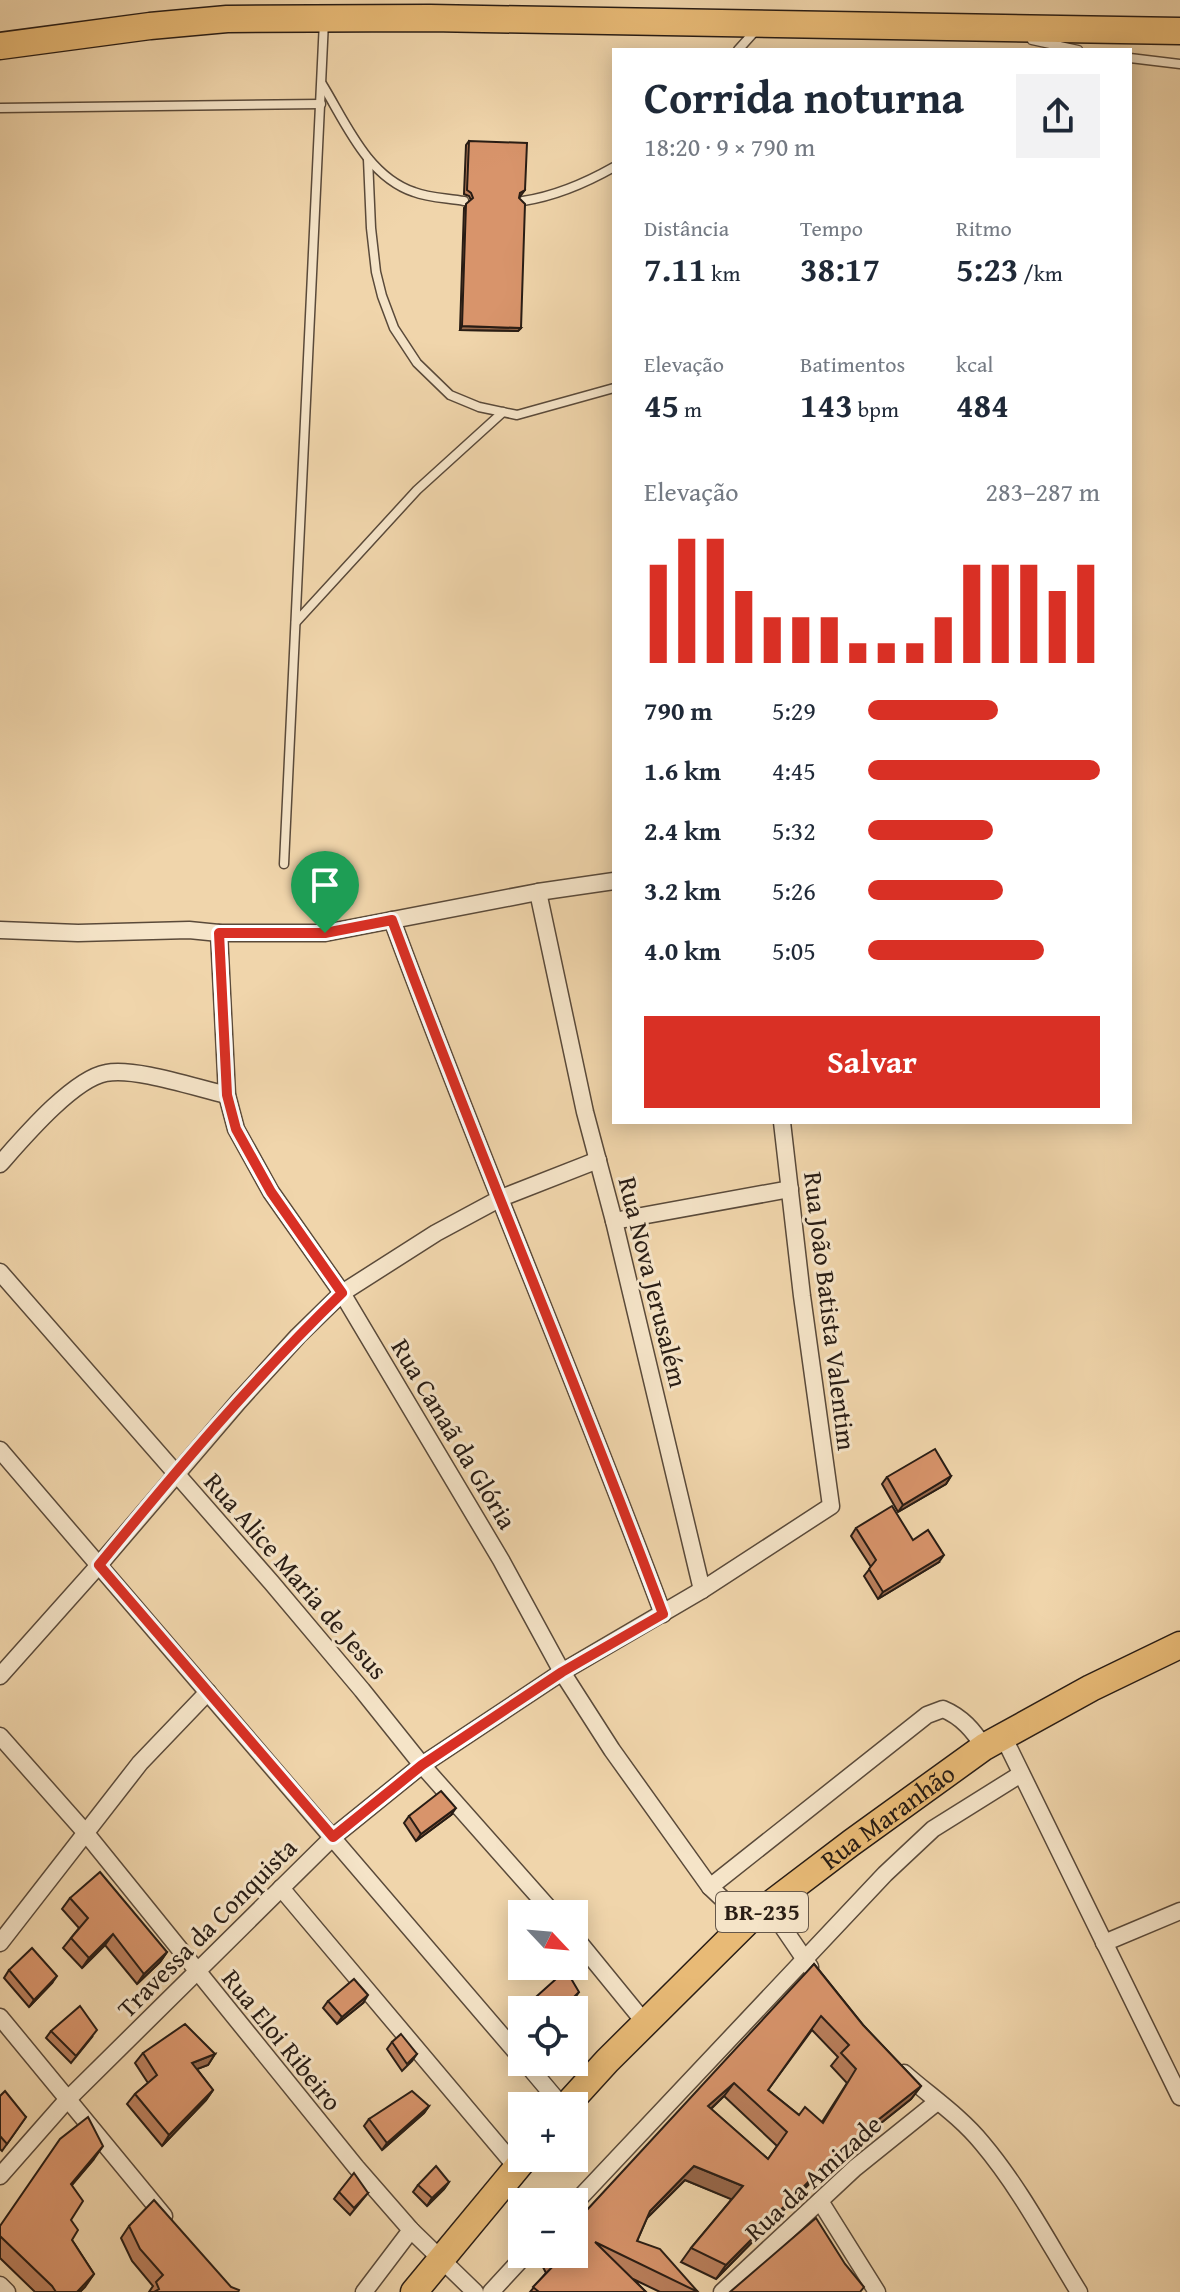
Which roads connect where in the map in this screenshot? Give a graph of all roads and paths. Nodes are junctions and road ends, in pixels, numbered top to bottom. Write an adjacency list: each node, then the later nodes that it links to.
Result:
1 (325, 18): 2 (highway); 5 (highway); 10 (lane)
2 (761, 24): 3 (highway); 6 (lane)
3 (984, 29): 4 (highway); 7 (lane)
4 (1180, 31)
5 (0, 46)
6 (740, 48)
7 (1069, 48)
8 (1132, 58): 9 (lane)
9 (1180, 64)
10 (322, 83): 11 (lane); 13 (lane)
11 (321, 104): 12 (lane); 19 (lane)
12 (0, 108)
13 (368, 159): 15 (lane); 18 (lane)
14 (612, 168): 16 (lane)
15 (464, 201)
16 (523, 201)
17 (612, 389): 18 (lane)
18 (503, 412): 19 (lane)
19 (296, 623): 20 (lane)
20 (284, 864)
21 (612, 881): 22 (street)
22 (538, 892): 23 (street); 28 (street, Rua Nova Jerusalém)
23 (392, 920): 25 (street); 31 (street)
24 (0, 930): 25 (street)
25 (219, 933): 26 (street, Rua Canaã da Glória)
26 (227, 1095): 29 (street); 34 (street, Rua Canaã da Glória)
27 (782, 1124): 30 (street, Rua João Batista Valentim)
28 (598, 1160): 31 (street); 32 (street, Rua Nova Jerusalém)
29 (0, 1164)
30 (790, 1189): 32 (street); 37 (street, Rua João Batista Valentim)
31 (501, 1198): 34 (street); 40 (street)
32 (614, 1221): 39 (street, Rua Nova Jerusalém)
33 (0, 1272): 36 (street, Rua Alice Maria de Jesus)
34 (342, 1293): 36 (street); 42 (street, Rua Canaã da Glória)
35 (0, 1450): 38 (street)
36 (176, 1474): 38 (street); 47 (street, Rua Alice Maria de Jesus)
37 (831, 1506): 39 (street, Travessa da Conquista)
38 (99, 1565): 43 (street); 44 (street)
39 (702, 1590): 40 (street, Travessa da Conquista)
40 (663, 1614): 42 (street, Travessa da Conquista)
41 (1180, 1645): 46 (highway, Rua Maranhão / BR-235)
42 (562, 1672): 47 (street, Travessa da Conquista); 51 (street, Rua Canaã da Glória)
43 (0, 1676)
44 (208, 1692): 49 (street); 50 (street)
45 (0, 1736): 49 (street, Rua Eloi Ribeiro)
46 (994, 1742): 48 (street); 51 (street); 54 (highway, Rua Maranhão / BR-235)
47 (422, 1765): 50 (street, Travessa da Conquista); 53 (street, Rua Alice Maria de Jesus)
48 (1021, 1774): 58 (street); 60 (street)
49 (85, 1832): 57 (street); 61 (street, Rua Eloi Ribeiro)
50 (333, 1837): 52 (street, Travessa da Conquista); 65 (street)
51 (710, 1887): 56 (street, Rua Canaã da Glória)
52 (281, 1888): 61 (street, Travessa da Conquista); 73 (street)
53 (542, 1900)
54 (769, 1907): 56 (highway, Rua Maranhão / BR-235); 60 (street)
55 (1180, 1911): 58 (street)
56 (747, 1922): 64 (highway, Rua Maranhão / BR-235)
57 (0, 1943)
58 (1104, 1943): 70 (street)
59 (588, 1953): 64 (street)
60 (806, 1960): 62 (street); 76 (street)
61 (197, 1973): 71 (street, Travessa da Conquista); 78 (street, Rua Eloi Ribeiro)
62 (818, 1980)
63 (0, 2017): 71 (street)
64 (645, 2023): 69 (highway, Rua Maranhão / BR-235)
65 (508, 2042)
66 (896, 2066): 72 (street)
67 (537, 2076): 68 (street)
68 (552, 2092)
69 (578, 2092)
70 (1180, 2097)
71 (66, 2101): 75 (street, Travessa da Conquista); 79 (street)
72 (937, 2102): 77 (street, Rua da Amizade); 90 (street)
73 (508, 2148)
74 (514, 2172): 80 (highway)
75 (0, 2176)
76 (588, 2189)
77 (820, 2201): 88 (street, Rua da Amizade); 89 (street)
78 (411, 2230): 80 (street, Rua Eloi Ribeiro); 84 (street)
79 (178, 2232)
80 (442, 2259): 85 (highway); 86 (street, Rua Eloi Ribeiro)
81 (513, 2268): 87 (street)
82 (0, 2285): 83 (street)
83 (7, 2292)
84 (364, 2292)
85 (414, 2292)
86 (475, 2292)
87 (491, 2292)
88 (722, 2292)
89 (877, 2292)
90 (1079, 2292)

